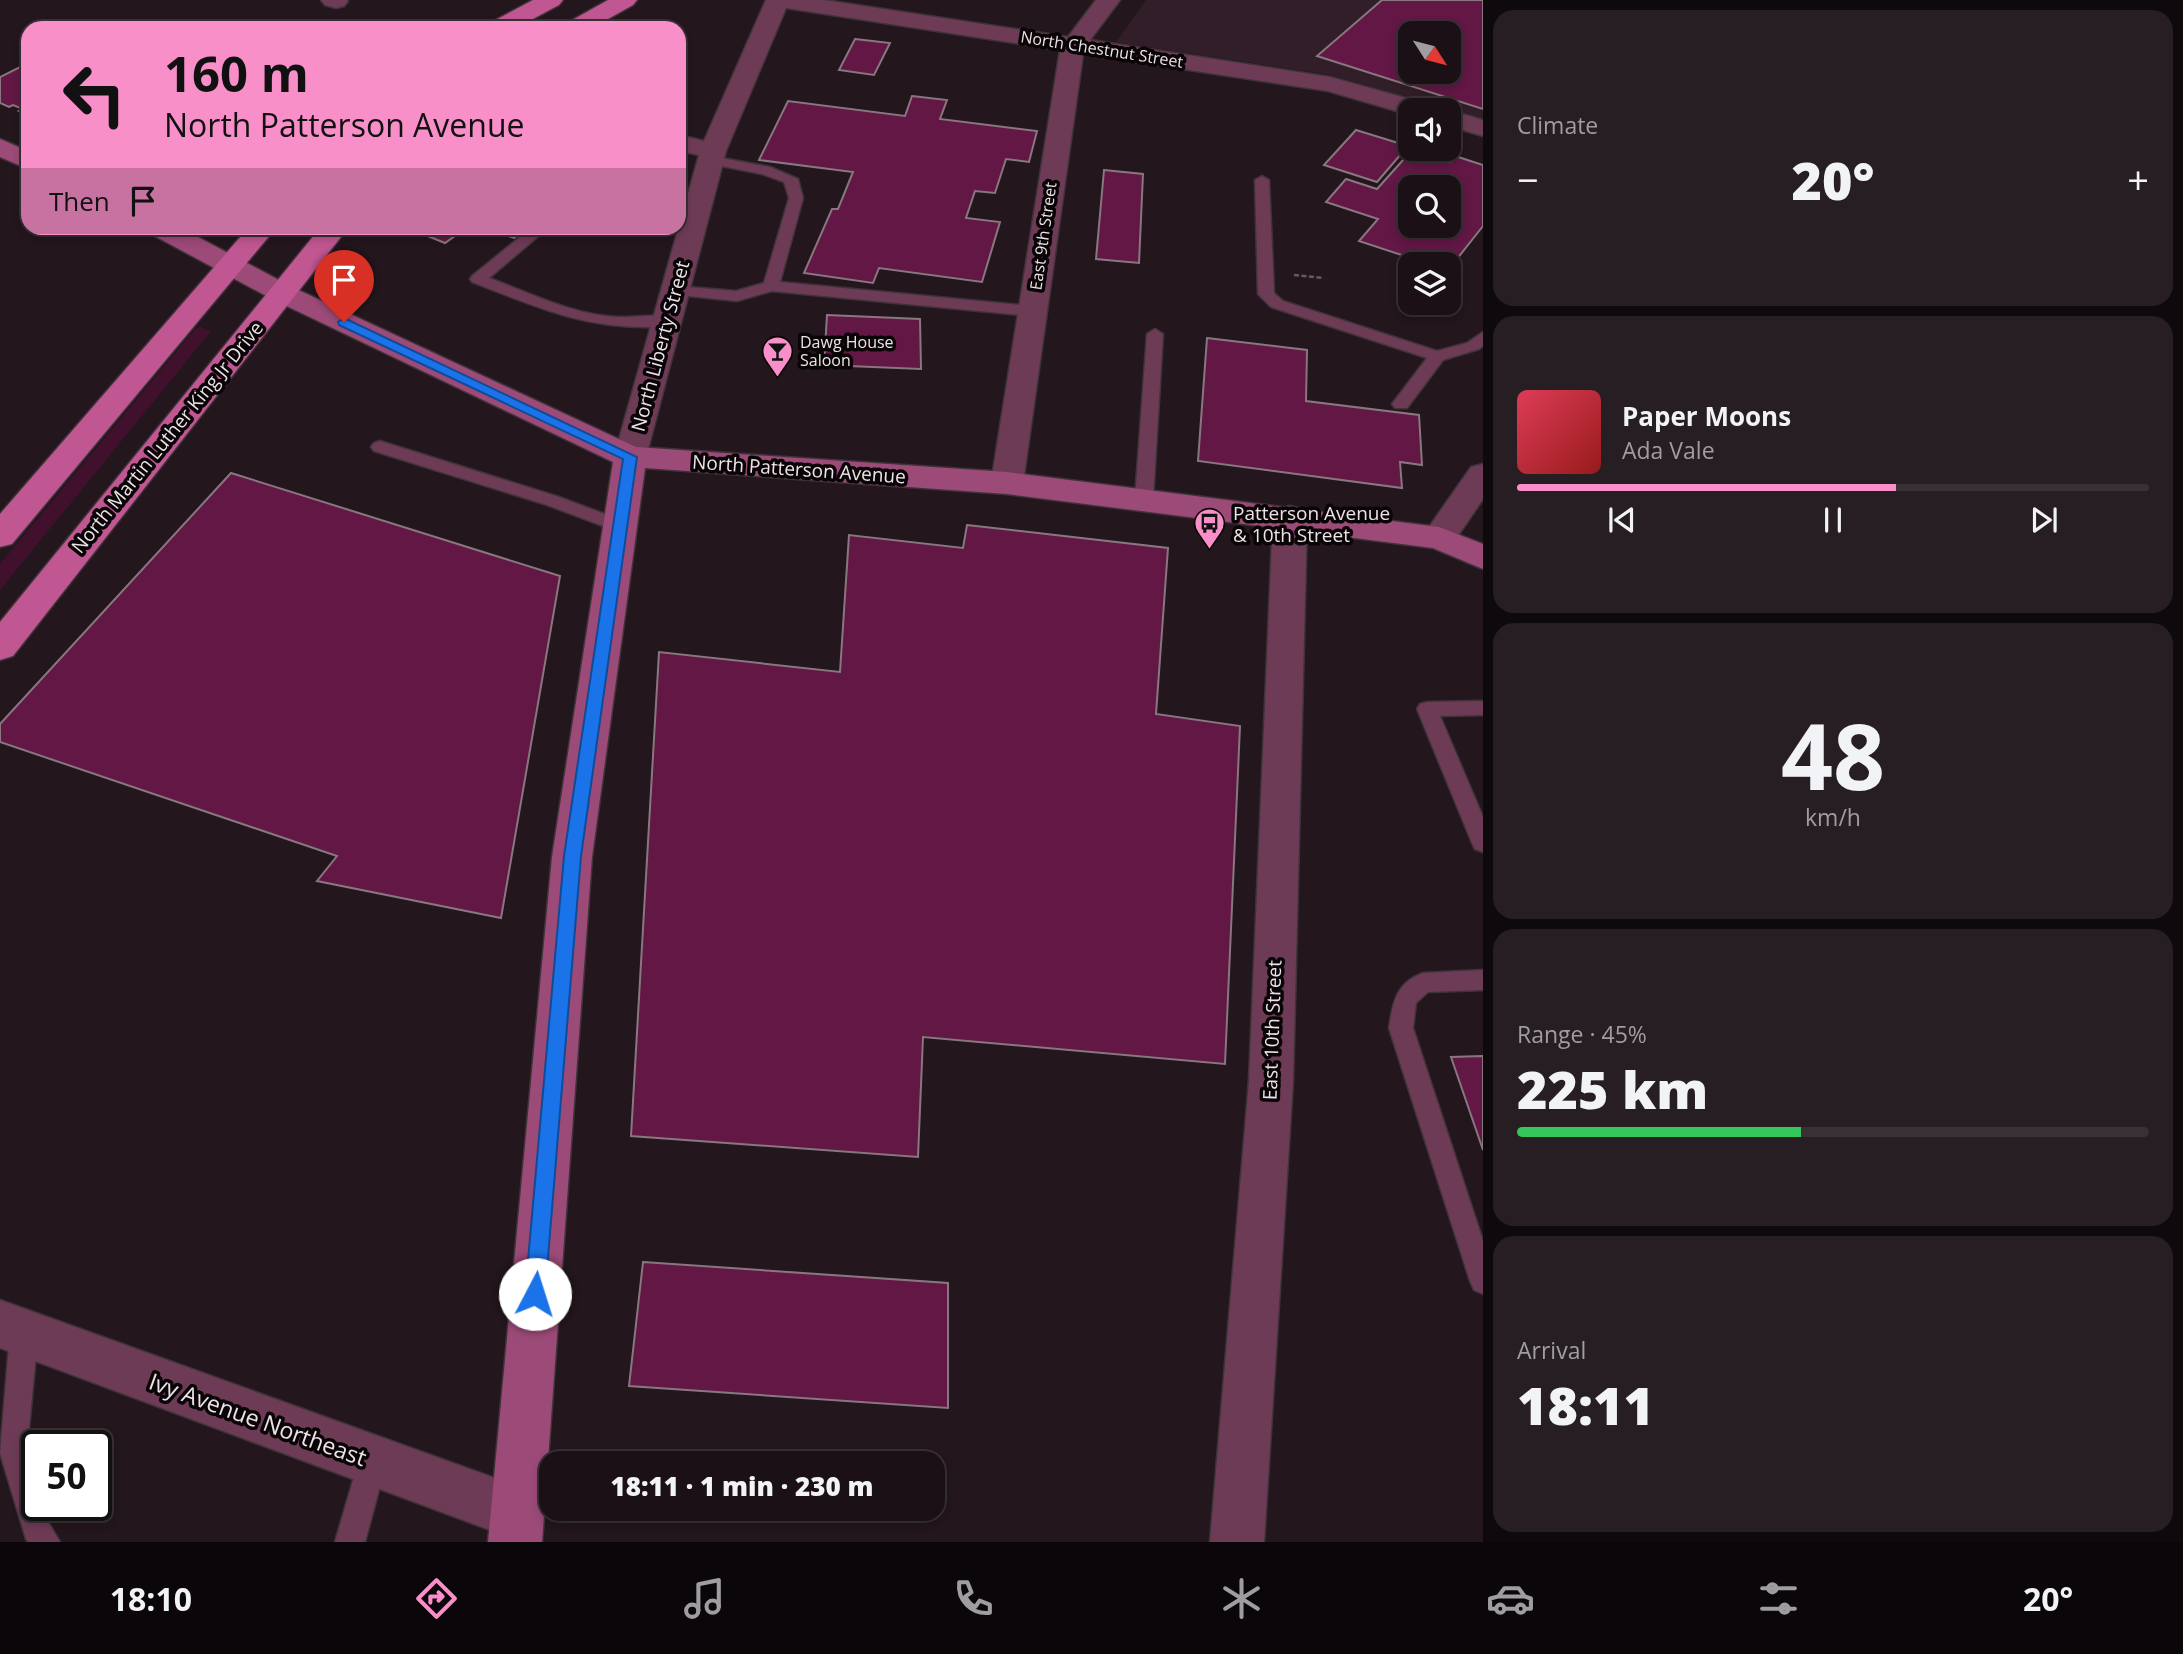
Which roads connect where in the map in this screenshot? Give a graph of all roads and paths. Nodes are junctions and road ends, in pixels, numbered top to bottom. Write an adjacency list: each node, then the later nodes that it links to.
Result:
1 (551, 0): 5 (main road)
2 (625, 0): 6 (main road)
3 (778, 0): 7 (street, North Chestnut Street); 13 (street, North Liberty Street)
4 (1108, 0): 7 (street, East 9th Street)
5 (511, 21)
6 (588, 21)
7 (1074, 45): 8 (street, North Chestnut Street); 29 (street, East 9th Street)
8 (1398, 103)
9 (1461, 122): 10 (street)
10 (1483, 128)
11 (686, 146): 13 (street)
12 (0, 147): 14 (main road)
13 (712, 156): 16 (street, North Liberty Street); 26 (lane)
14 (21, 158)
15 (1262, 180): 33 (lane)
16 (689, 200): 17 (street, North Liberty Street)
17 (686, 220)
18 (174, 235): 23 (main road, North Patterson Avenue)
19 (256, 235): 23 (main road)
20 (328, 235): 28 (main road, North Martin Luther King Jr Drive)
21 (531, 235): 30 (lane)
22 (684, 235): 27 (street, North Liberty Street)
23 (230, 264): 28 (main road, North Patterson Avenue); 42 (main road)
24 (1309, 276): 25 (path)
25 (1324, 278)
26 (771, 286): 27 (lane); 29 (lane)
27 (675, 291): 30 (street, North Liberty Street)
28 (282, 293): 36 (main road, North Patterson Avenue); 45 (main road, North Martin Luther King Jr Drive)
29 (1032, 311): 38 (street, East 9th Street)
30 (667, 322): 36 (street, North Liberty Street)
31 (1155, 334): 39 (lane)
32 (1483, 337): 33 (lane)
33 (1437, 356): 34 (lane)
34 (1401, 404)
35 (380, 447): 41 (lane)
36 (630, 457): 38 (main road, North Patterson Avenue); 41 (main road, North Liberty Street)
37 (1483, 474): 43 (street)
38 (1007, 483): 39 (main road, North Patterson Avenue)
39 (1144, 499): 40 (main road, North Patterson Avenue)
40 (1290, 517): 43 (main road, North Patterson Avenue); 55 (street, East 10th Street)
41 (620, 526): 52 (main road, North Liberty Street)
42 (0, 536)
43 (1439, 538): 44 (main road, North Patterson Avenue)
44 (1483, 557)
45 (0, 647)
46 (1483, 708): 47 (lane)
47 (1483, 844)
48 (1483, 980): 49 (lane)
49 (1483, 1281)
50 (12, 1328): 51 (street, Ivy Avenue Northeast); 53 (lane)
51 (373, 1460): 52 (street, Ivy Avenue Northeast); 54 (lane)
52 (516, 1528)
53 (45, 1542)
54 (351, 1542)
55 (1237, 1542)

